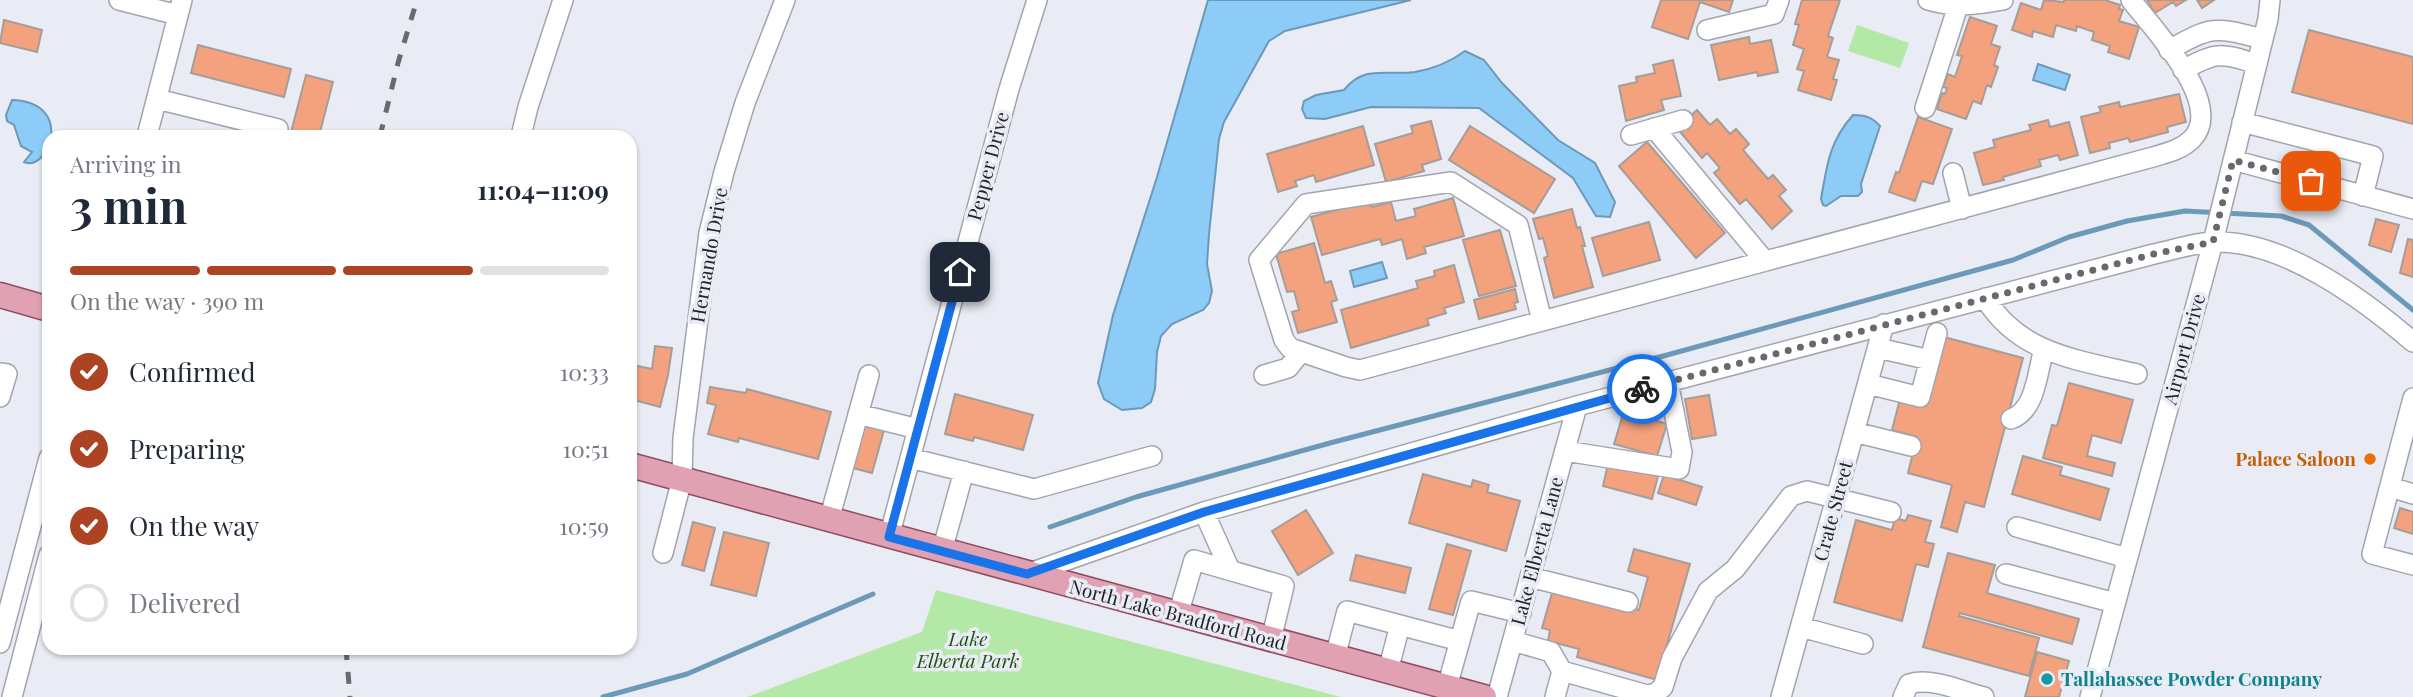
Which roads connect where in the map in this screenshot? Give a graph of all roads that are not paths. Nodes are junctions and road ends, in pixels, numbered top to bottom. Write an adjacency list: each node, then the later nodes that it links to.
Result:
1 (119, 0): 11 (street)
2 (563, 0): 24 (street)
3 (785, 0): 63 (street, Hernando Drive)
4 (1037, 0): 55 (street, Pepper Drive)
5 (1779, 0): 12 (street)
6 (1928, 0): 10 (street)
7 (2003, 0): 10 (street)
8 (2131, 0): 14 (street)
9 (2270, 0): 13 (street, Airport Drive)
10 (1958, 6): 18 (street)
11 (180, 8): 17 (street)
12 (1707, 30)
13 (2263, 39): 14 (street); 15 (street, Airport Drive)
14 (2169, 50): 16 (street)
15 (2257, 64): 16 (street); 20 (street, Airport Drive)
16 (2183, 70): 29 (street)
17 (157, 99): 22 (street); 23 (street)
18 (1925, 108)
19 (1683, 120): 21 (street)
20 (2242, 122): 26 (street, Airport Drive); 28 (street)
21 (1654, 128): 25 (street); 32 (street)
22 (278, 129)
23 (149, 130)
24 (522, 130)
25 (1631, 135)
26 (2233, 160): 28 (street); 31 (street, Airport Drive)
27 (1952, 173): 29 (street)
28 (2363, 195): 30 (street)
29 (1962, 208): 32 (street)
30 (2413, 209)
31 (2215, 235): 34 (street); 39 (street); 75 (street, Airport Drive)
32 (1765, 261): 36 (street)
33 (0, 295): 35 (main road)
34 (1985, 298): 37 (street); 41 (street)
35 (42, 307)
36 (1542, 321): 42 (street); 42 (street)
37 (1884, 324): 40 (street, Crate Street); 48 (street)
38 (1937, 333): 43 (street)
39 (2413, 342)
40 (1878, 348): 43 (street); 49 (street, Crate Street)
41 (2043, 349): 45 (street); 54 (street)
42 (1301, 352): 47 (street)
43 (1930, 360): 49 (street)
44 (0, 373): 50 (street)
45 (2137, 374)
46 (869, 375): 53 (street)
47 (1264, 375)
48 (1668, 382): 52 (street); 58 (street)
49 (1868, 384): 56 (street, Crate Street)
50 (0, 397)
51 (2413, 398): 65 (street)
52 (1577, 406): 58 (street, Lake Elberta Lane); 68 (street)
53 (858, 414): 55 (street); 70 (street)
54 (2011, 419)
55 (918, 429): 60 (street, Pepper Drive)
56 (1854, 432): 57 (street); 67 (street, Crate Street)
57 (1912, 446)
58 (1565, 451): 80 (street, Lake Elberta Lane)
59 (1152, 456): 62 (street)
60 (910, 458): 62 (street); 72 (street, Pepper Drive)
61 (637, 467): 63 (main road, North Lake Bradford Road)
62 (964, 471): 73 (street)
63 (682, 479): 70 (main road, North Lake Bradford Road); 74 (street, Hernando Drive)
64 (42, 484): 91 (street)
65 (2390, 487): 66 (street); 76 (street)
66 (2413, 494)
67 (1836, 499): 69 (street); 87 (street, Crate Street); 98 (street)
68 (1204, 512): 77 (street); 78 (street)
69 (1891, 512)
70 (829, 520): 72 (main road, North Lake Bradford Road)
71 (2017, 527): 75 (street)
72 (889, 537): 73 (main road, North Lake Bradford Road)
73 (942, 551): 78 (main road, North Lake Bradford Road)
74 (663, 553)
75 (2127, 558): 83 (street, Airport Drive)
76 (2413, 565)
77 (1230, 570): 85 (street); 88 (street)
78 (1027, 574): 85 (main road, North Lake Bradford Road)
79 (2006, 574): 83 (street)
80 (1531, 577): 82 (street); 84 (street, Lake Elberta Lane)
81 (42, 582): 99 (street)
82 (1628, 602)
83 (2115, 603): 106 (street, Airport Drive)
84 (1521, 613): 89 (street); 90 (street, Lake Elberta Lane)
85 (1178, 615): 88 (main road, North Lake Bradford Road)
86 (1400, 625): 89 (street); 93 (street); 94 (street)
87 (1801, 626): 92 (street); 103 (street, Crate Street)
88 (1271, 639): 93 (main road, North Lake Bradford Road)
89 (1460, 641): 96 (street)
90 (1513, 641): 95 (street); 101 (street, Lake Elberta Lane)
91 (0, 643)
92 (1863, 643)
93 (1335, 657): 94 (main road, North Lake Bradford Road)
94 (1388, 671): 96 (main road, North Lake Bradford Road)
95 (1562, 671): 98 (street); 102 (street)
96 (1447, 687): 100 (main road, North Lake Bradford Road)
97 (1941, 691): 104 (street); 105 (street)
98 (1620, 692)
99 (12, 697)
100 (1484, 697)
101 (1497, 697)
102 (1555, 697)
103 (1782, 697)
104 (1903, 697)
105 (1984, 697)
106 (2090, 697)

